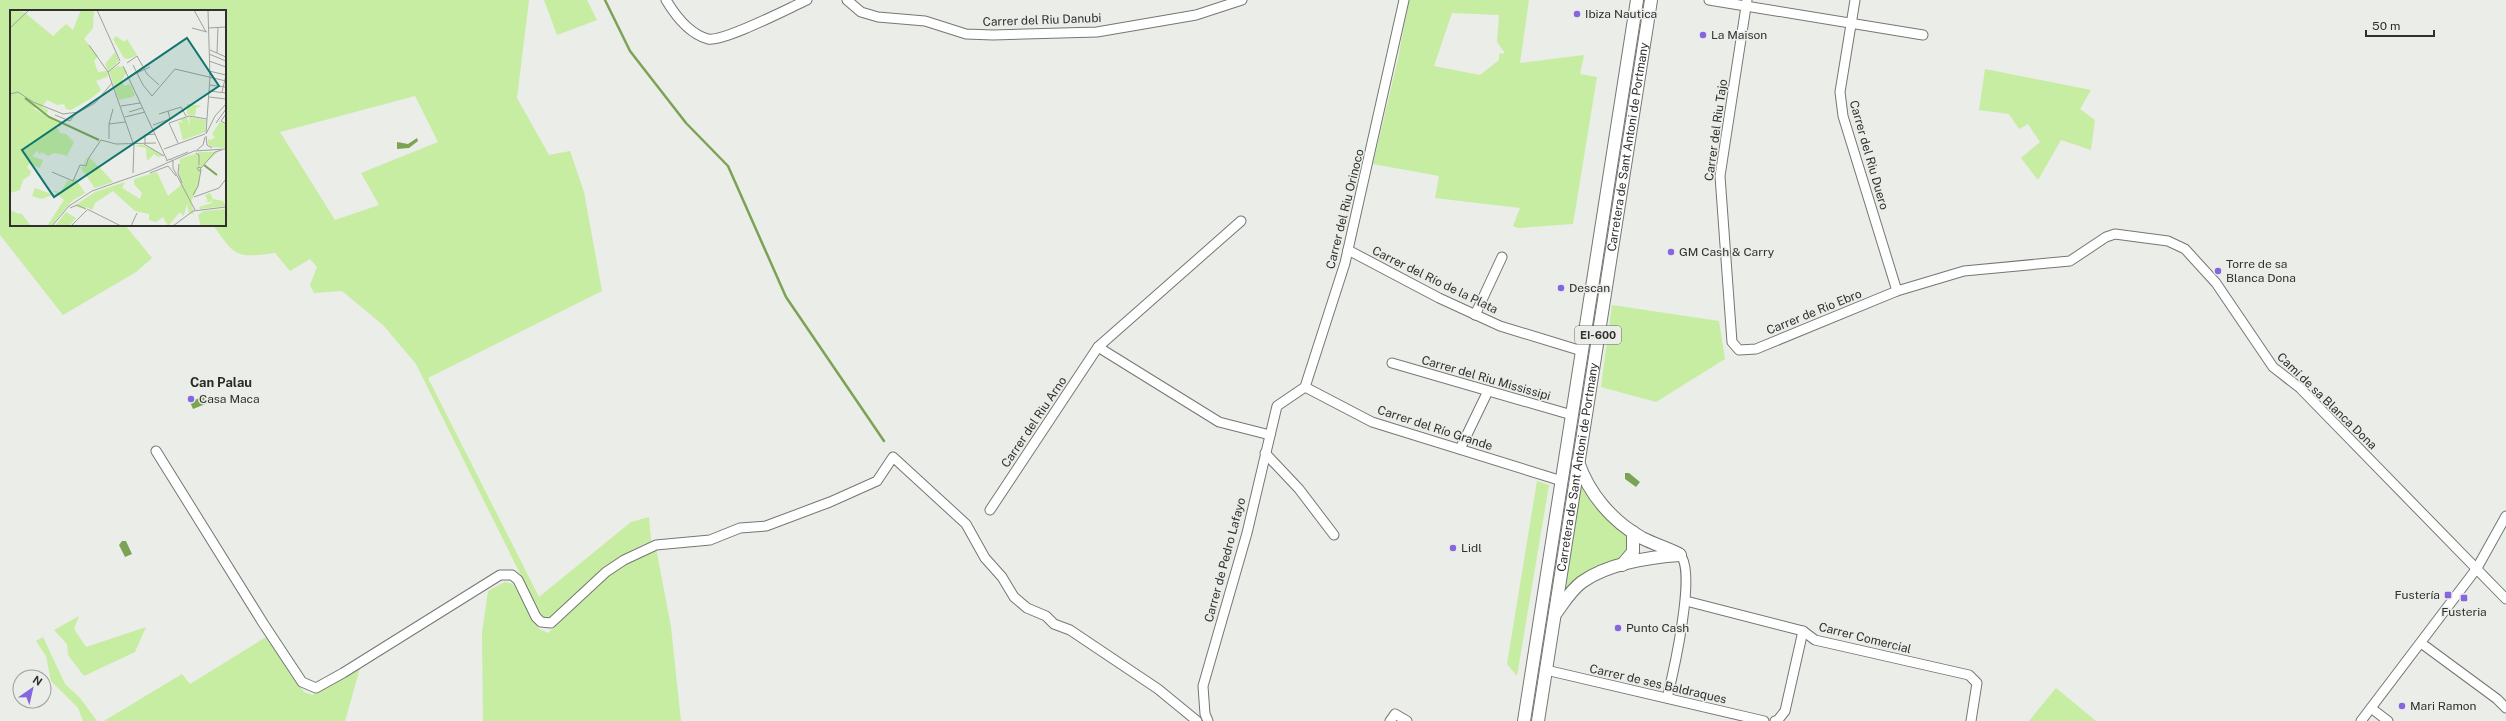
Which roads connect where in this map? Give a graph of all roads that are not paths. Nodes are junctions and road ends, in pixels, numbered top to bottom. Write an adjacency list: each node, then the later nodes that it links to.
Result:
1 (666, 0): 2 (street)
2 (807, 0)
3 (847, 0): 4 (street, Carrer del Riu Danubi)
4 (1242, 0)
5 (1404, 0): 14 (street, Carrer del Riu Orinoco)
6 (1637, 0): 20 (main road, Carretera de Sant Antoni de Portmany / EI-600)
7 (1651, 0): 29 (main road, Carretera de Sant Antoni de Portmany / EI-600)
8 (1709, 0): 10 (street)
9 (1856, 0): 11 (street, Carrer del Riu Duero)
10 (1746, 3): 11 (street); 19 (street, Carrer del Riu Tajo)
11 (1852, 24): 12 (street); 16 (street, Carrer del Riu Duero)
12 (1923, 35)
13 (1241, 221): 18 (street, Carrer del Riu Arno)
14 (1348, 250): 17 (street, Carrer del Río de la Plata); 22 (street, Carrer del Riu Orinoco)
15 (1502, 257): 17 (street)
16 (1897, 291): 19 (street, Carrer de Rio Ebro); 37 (street, Camí de sa Blanca Dona)
17 (1475, 315): 20 (street, Carrer del Río de la Plata)
18 (1098, 347): 25 (street); 31 (street, Carrer del Riu Arno)
19 (1739, 350)
20 (1582, 351): 24 (main road, Carretera de Sant Antoni de Portmany / EI-600)
21 (1392, 363): 23 (street, Carrer del Riu Mississipi)
22 (1305, 387): 25 (street, Carrer de Pedro Lafayo); 26 (street, Carrer del Río Grande)
23 (1488, 391): 24 (street, Carrer del Riu Mississipi); 26 (street)
24 (1572, 415): 30 (main road, Carretera de Sant Antoni de Portmany / EI-600)
25 (1270, 435): 28 (street, Carrer de Pedro Lafayo)
26 (1460, 449): 30 (street, Carrer del Río Grande)
27 (156, 451): 49 (street)
28 (1265, 453): 34 (street); 50 (street, Carrer de Pedro Lafayo)
29 (1578, 462): 33 (main road); 40 (main road, Carretera de Sant Antoni de Portmany / EI-600)
30 (1562, 481): 52 (main road, Carretera de Sant Antoni de Portmany / EI-600)
31 (990, 510)
32 (2506, 516): 37 (street)
33 (1633, 532): 35 (main road); 36 (main road)
34 (1334, 536)
35 (1680, 554): 36 (main road); 39 (street)
36 (1621, 566): 40 (main road)
37 (2477, 568): 38 (street, Camí de sa Blanca Dona); 42 (street)
38 (2506, 598)
39 (1686, 601): 41 (street, Carrer Comercial); 44 (street)
40 (1554, 616): 43 (main road, Carretera de Sant Antoni de Portmany / EI-600)
41 (1803, 631): 55 (street); 56 (street, Carrer Comercial)
42 (2420, 643): 45 (street); 46 (street)
43 (1546, 670): 44 (street, Carrer de ses Baldraques); 53 (main road, Carretera de Sant Antoni de Portmany / EI-600)
44 (1667, 698): 47 (street, Carrer de ses Baldraques)
45 (2371, 708): 57 (street); 58 (street)
46 (2506, 708)
47 (1734, 717): 54 (street, Carrer de ses Baldraques)
48 (1393, 718): 51 (street)
49 (1197, 721)
50 (1208, 721)
51 (1407, 721)
52 (1524, 721)
53 (1538, 721)
54 (1764, 721)
55 (1777, 721)
56 (1971, 721)
57 (2361, 721)
58 (2388, 721)

